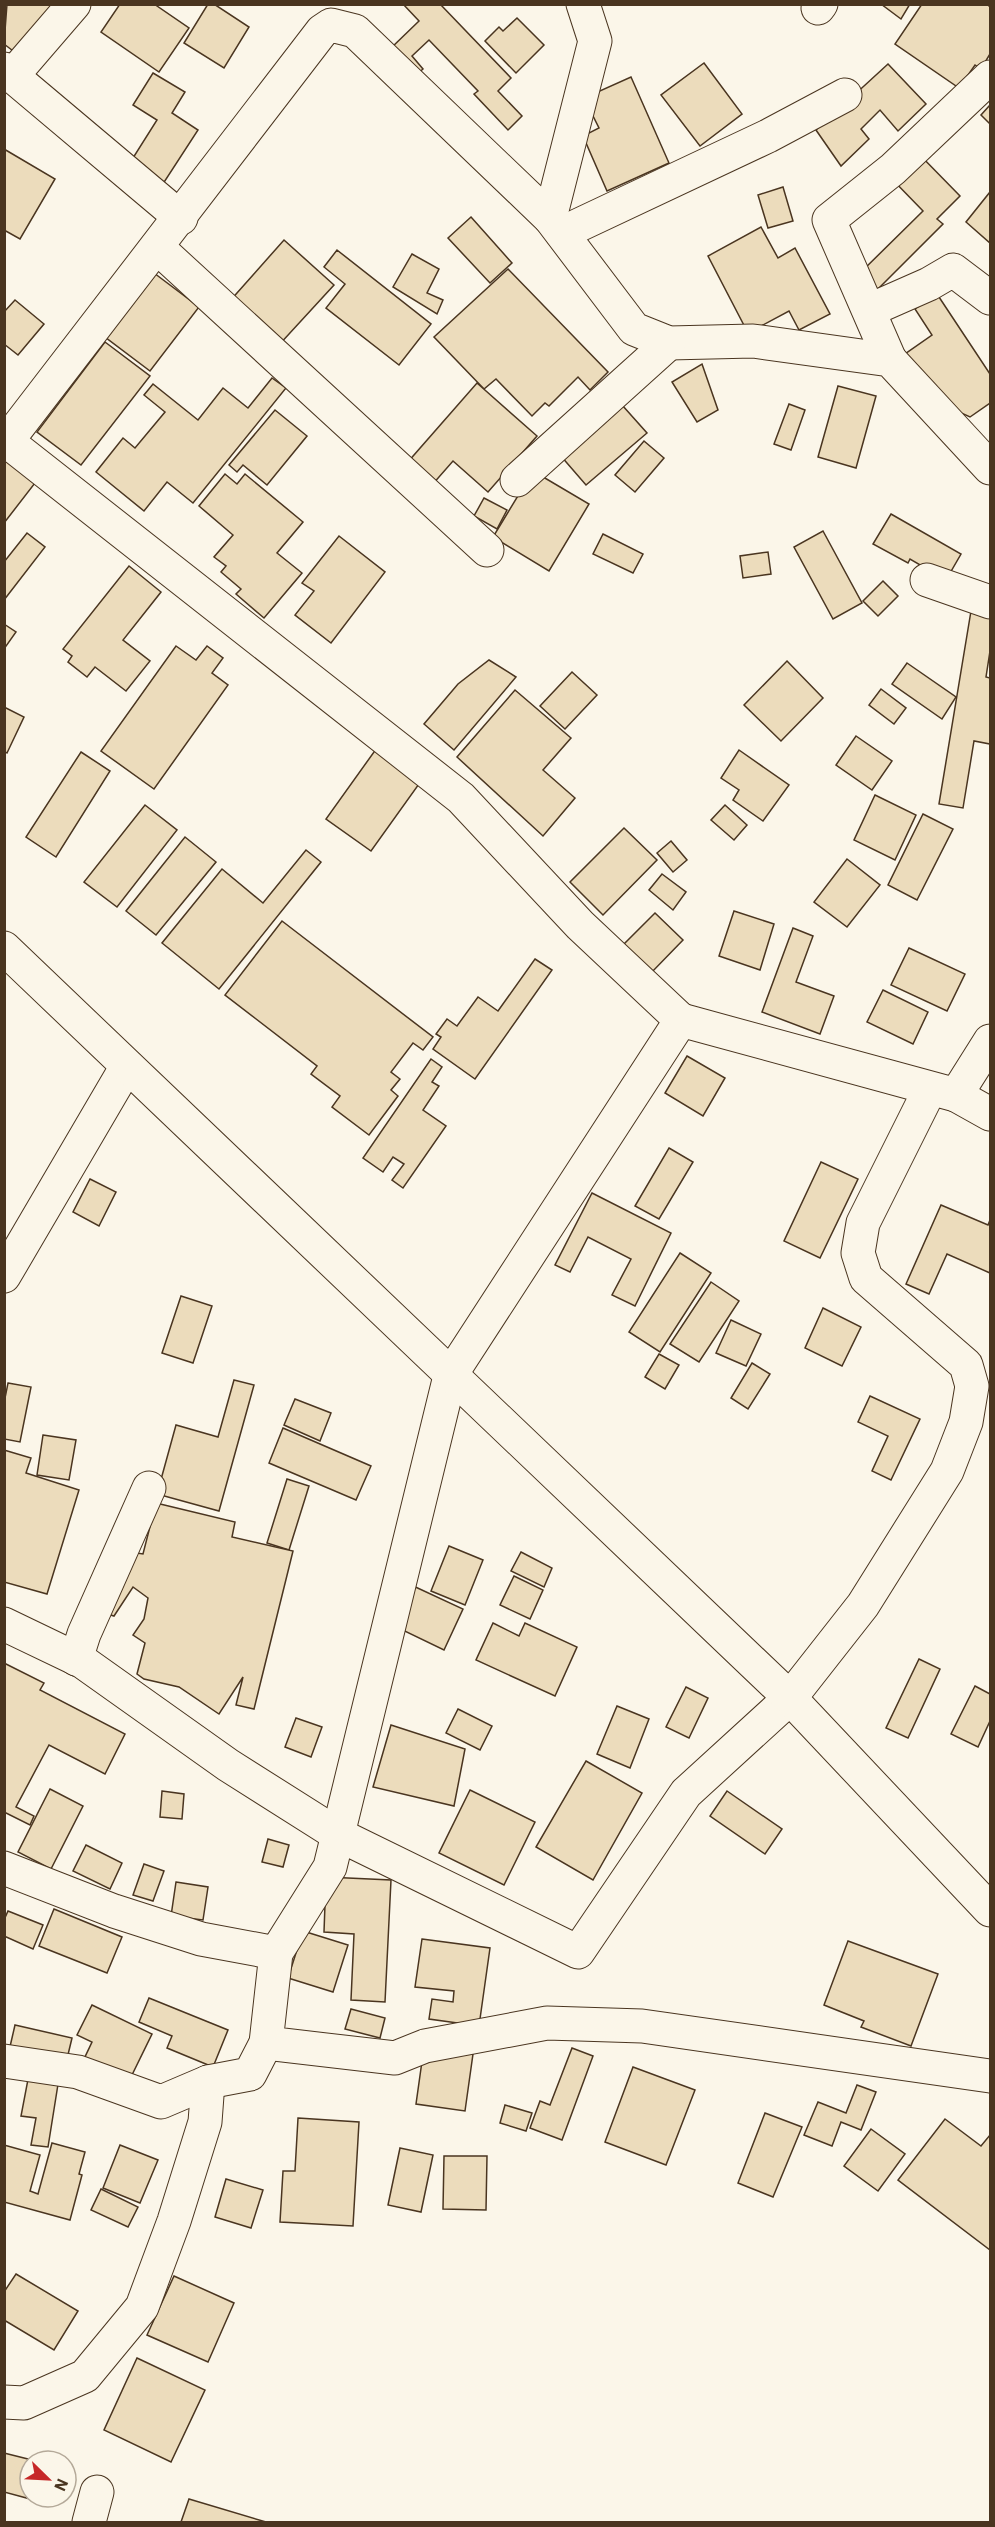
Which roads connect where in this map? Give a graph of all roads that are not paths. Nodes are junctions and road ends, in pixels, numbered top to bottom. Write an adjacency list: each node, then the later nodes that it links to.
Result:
1 (74, 4): 3 (street)
2 (583, 4): 7 (street)
3 (8, 72): 6 (street)
4 (990, 77): 10 (street)
5 (845, 95): 7 (street)
6 (181, 218): 7 (street); 8 (street)
7 (556, 226): 11 (street)
8 (158, 248): 13 (street); 16 (street)
9 (990, 298): 10 (street)
10 (870, 310): 12 (street)
11 (669, 343): 12 (street); 15 (street)
12 (890, 360): 14 (street)
13 (6, 442): 20 (street)
14 (990, 468)
15 (517, 480)
16 (487, 550)
17 (927, 580): 18 (street)
18 (990, 602)
19 (4, 948): 22 (street)
20 (681, 1020): 23 (street); 26 (street)
21 (990, 1041): 23 (street)
22 (127, 1066): 25 (street); 26 (street)
23 (943, 1092): 24 (street); 27 (street)
24 (990, 1114)
25 (4, 1276)
26 (450, 1376): 31 (street); 32 (street)
27 (976, 1430): 31 (street)
28 (149, 1488): 30 (street)
29 (4, 1624): 30 (street)
30 (76, 1659): 32 (street)
31 (790, 1698): 32 (street); 34 (street)
32 (337, 1834): 35 (street)
33 (4, 1868): 35 (street)
34 (990, 1910)
35 (276, 1953): 36 (street)
36 (266, 2043): 38 (street); 39 (street)
37 (4, 2061): 39 (street)
38 (990, 2076)
39 (208, 2082): 40 (street)
40 (4, 2402)

